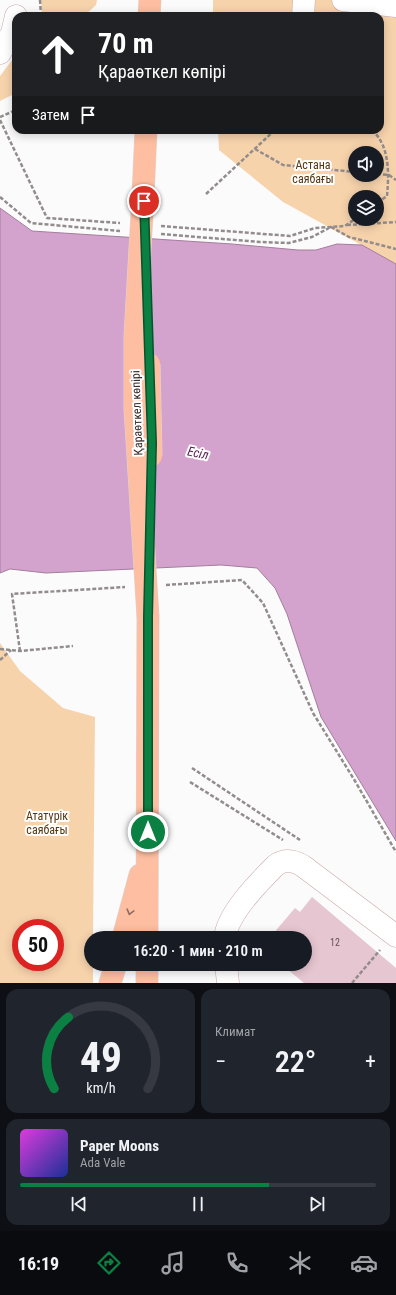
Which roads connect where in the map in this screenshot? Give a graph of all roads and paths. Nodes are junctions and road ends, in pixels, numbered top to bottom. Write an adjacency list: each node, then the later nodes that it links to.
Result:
1 (20, 0): 7 (street)
2 (40, 0): 8 (path)
3 (150, 0): 9 (main road)
4 (304, 0): 10 (street)
5 (343, 0): 6 (street)
6 (396, 6)
7 (17, 12)
8 (42, 12)
9 (149, 12)
10 (302, 12)
11 (12, 33): 12 (street)
12 (0, 53)
13 (12, 112): 14 (path)
14 (0, 117)
15 (0, 120): 27 (path)
16 (146, 134): 44 (main road, Қараөткел көпірі, bridge)
17 (271, 134): 19 (path)
18 (376, 134): 22 (path)
19 (255, 149): 20 (path); 24 (path)
20 (348, 171)
21 (384, 175): 22 (path)
22 (389, 175): 23 (path); 25 (path)
23 (396, 180)
24 (206, 194)
25 (384, 198)
26 (396, 222): 30 (path)
27 (125, 224)
28 (348, 224): 30 (path)
29 (157, 226): 31 (path)
30 (345, 226): 31 (path)
31 (331, 227): 32 (path)
32 (396, 249)
33 (163, 585): 45 (path)
34 (131, 587): 38 (path)
35 (73, 646): 38 (path)
36 (0, 648): 37 (path)
37 (11, 650): 38 (path); 39 (path)
38 (20, 651)
39 (0, 660)
40 (192, 768): 43 (path)
41 (190, 782): 42 (path)
42 (284, 841)
43 (303, 843)
44 (147, 847): 46 (main road, one-way to 46); 47 (main road)
45 (396, 852)
46 (125, 931)
47 (147, 931)
48 (226, 931): 49 (street)
49 (390, 941): 56 (path)
50 (114, 971): 53 (main road)
51 (147, 971): 54 (main road)
52 (227, 971): 55 (street)
53 (110, 983)
54 (147, 983)
55 (228, 983)
56 (352, 983)

